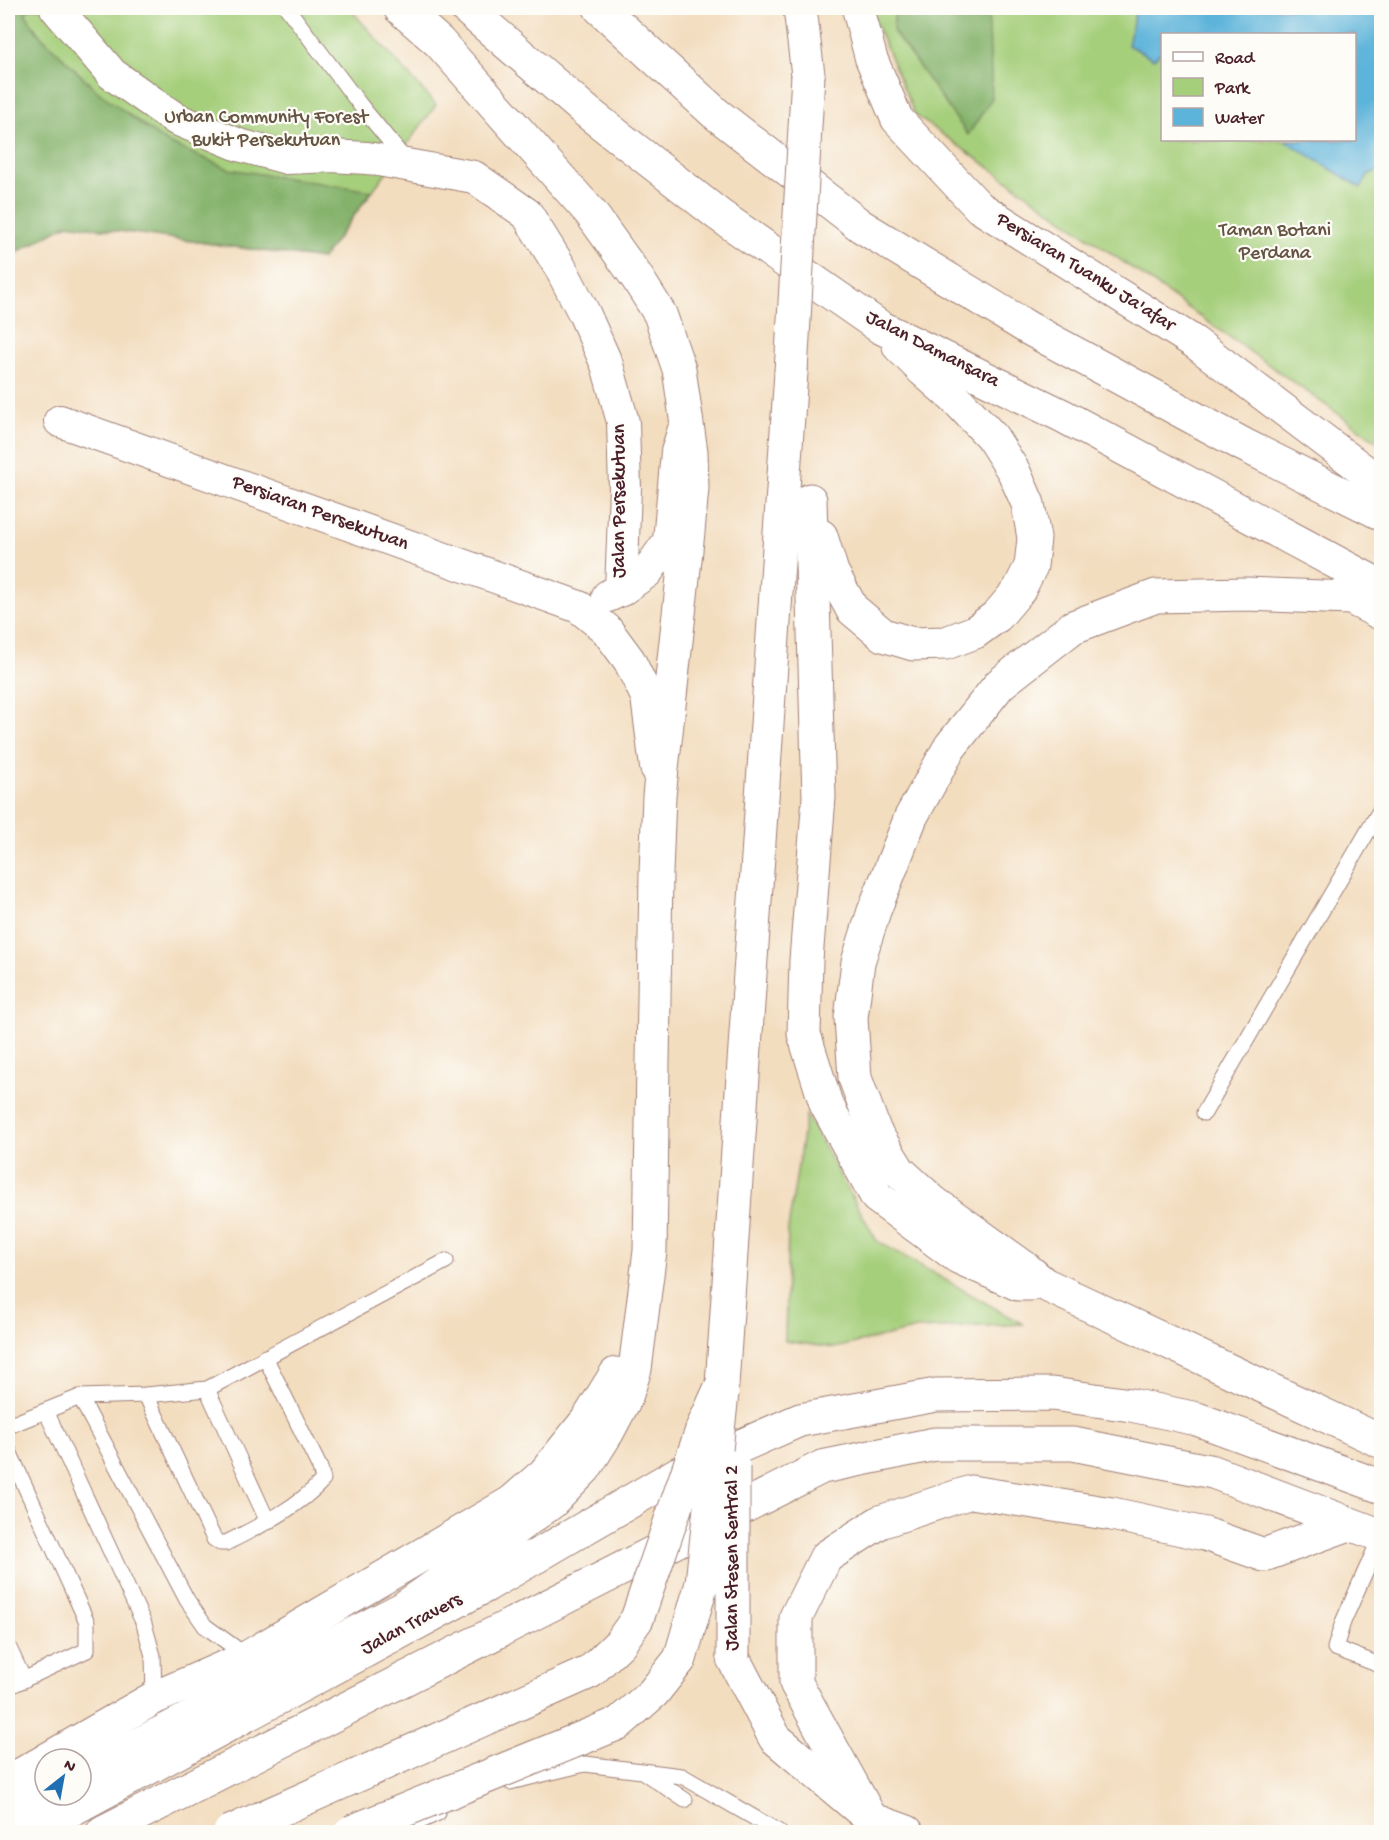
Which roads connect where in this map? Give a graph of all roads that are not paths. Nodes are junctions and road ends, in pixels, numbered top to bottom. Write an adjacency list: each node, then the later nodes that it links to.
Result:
1 (56, 8): 8 (street, Jalan Persekutuan)
2 (287, 8): 8 (lane)
3 (400, 8): 11 (main road)
4 (466, 8): 9 (main road, Jalan Damansara)
5 (600, 8): 15 (main road)
6 (800, 8): 10 (main road, bridge)
7 (858, 8): 13 (street, Persiaran Tuanku Ja'afar)
8 (410, 166): 17 (street, Jalan Persekutuan)
9 (880, 327): 14 (main road); 16 (main road, Jalan Damansara)
10 (790, 372): 14 (main road); 27 (main road)
11 (686, 418): 17 (street); 20 (main road)
12 (60, 421): 18 (street, Persiaran Persekutuan)
13 (1382, 484)
14 (810, 500): 24 (main road)
15 (1382, 514)
16 (1382, 587)
17 (621, 590): 18 (street)
18 (579, 607): 20 (street, Persiaran Persekutuan)
19 (1382, 614): 24 (main road)
20 (659, 796): 25 (main road)
21 (1382, 807): 22 (lane)
22 (1204, 1113)
23 (446, 1261): 26 (lane)
24 (1044, 1284): 33 (main road)
25 (639, 1338): 40 (main road); 42 (main road)
26 (266, 1358): 28 (lane); 36 (lane)
27 (722, 1385): 48 (main road, bridge); 57 (main road, Jalan Stesen Sentral 2, bridge); 60 (main road, bridge)
28 (207, 1389): 29 (lane); 36 (lane)
29 (146, 1395): 30 (lane); 36 (lane)
30 (80, 1397): 31 (lane); 42 (lane)
31 (46, 1411): 32 (lane); 46 (lane)
32 (8, 1426)
33 (1382, 1442)
34 (8, 1449): 44 (lane)
35 (1382, 1487): 39 (main road, Jalan Travers)
36 (268, 1522)
37 (1349, 1524): 38 (main road); 57 (main road); 59 (main road)
38 (1381, 1536): 43 (lane)
39 (537, 1557): 40 (main road); 58 (main road, Jalan Travers)
40 (442, 1581): 50 (main road)
41 (8, 1646): 44 (lane)
42 (248, 1657): 46 (main road)
43 (1382, 1666)
44 (24, 1680): 45 (lane)
45 (8, 1687)
46 (154, 1698): 47 (main road)
47 (69, 1747)
48 (581, 1752): 51 (lane); 52 (main road, bridge)
49 (33, 1768): 53 (main road)
50 (93, 1768)
51 (643, 1771): 55 (lane); 63 (lane)
52 (508, 1776): 61 (main road, bridge); 62 (lane)
53 (8, 1782)
54 (33, 1798): 56 (main road)
55 (685, 1800)
56 (8, 1811)
57 (871, 1819): 64 (main road, Jalan Stesen Sentral 2)
58 (25, 1833)
59 (103, 1833)
60 (230, 1833)
61 (351, 1833)
62 (397, 1833)
63 (779, 1833)
64 (907, 1833)

